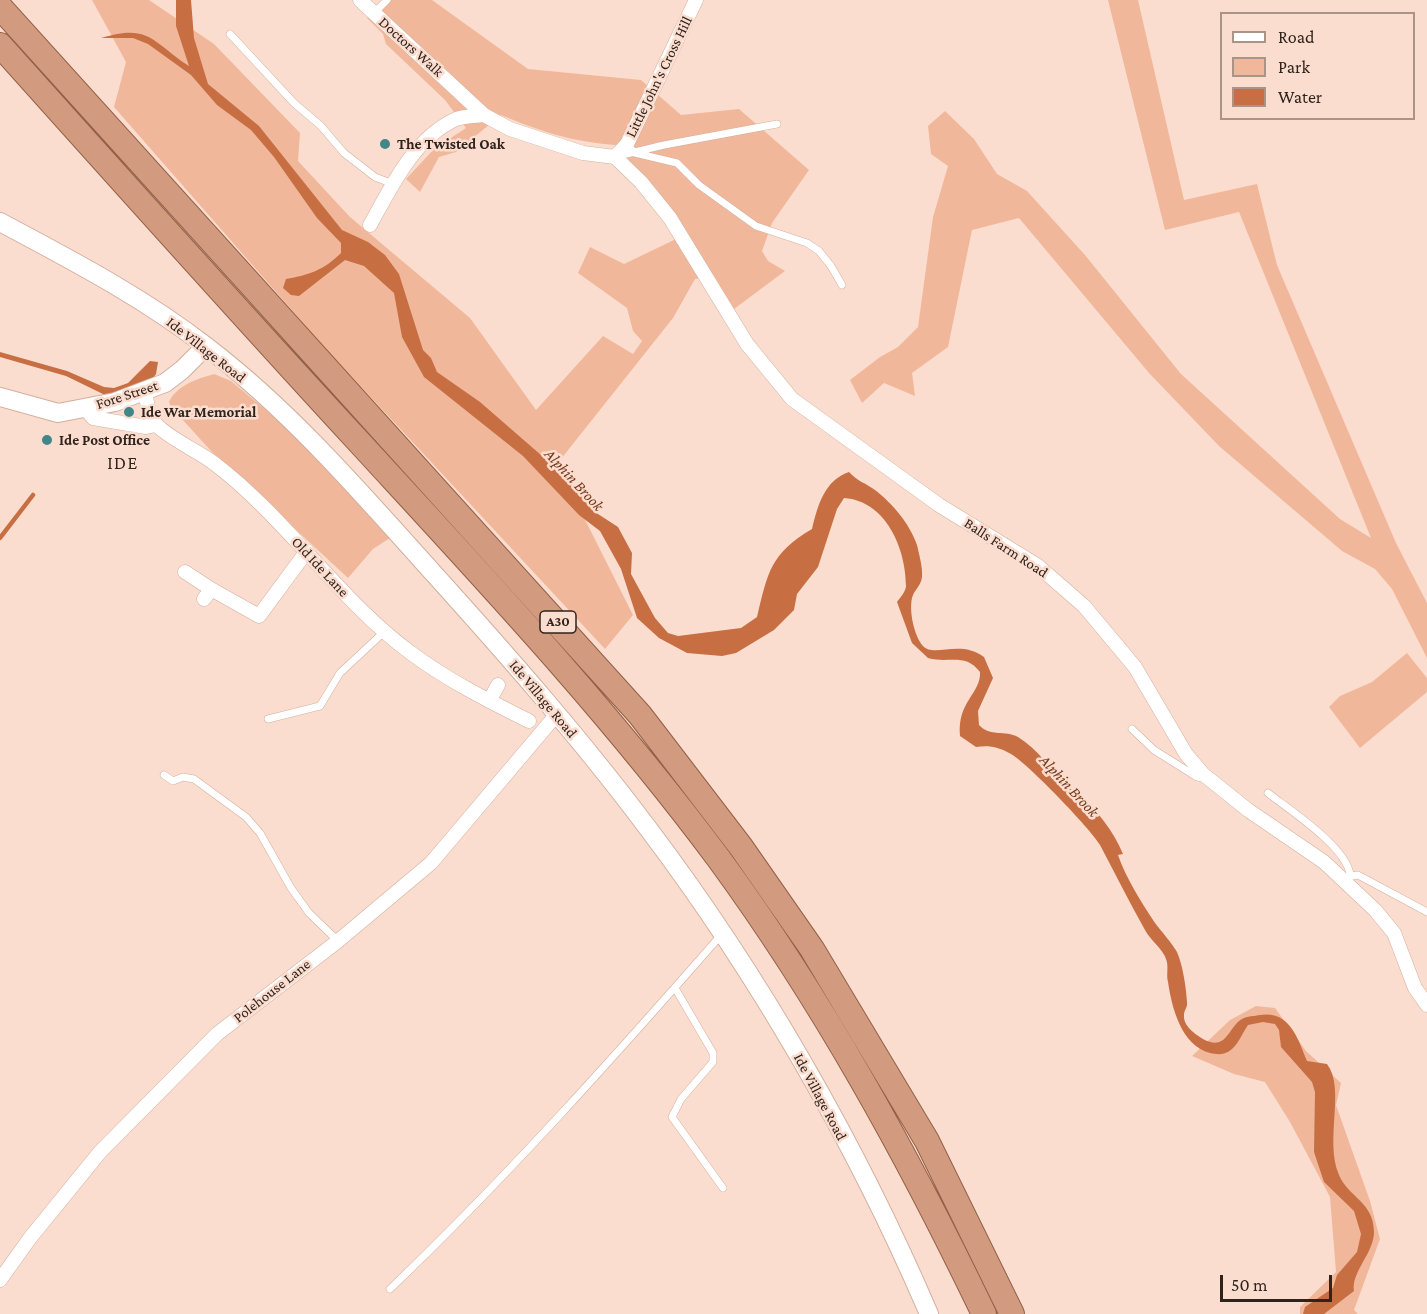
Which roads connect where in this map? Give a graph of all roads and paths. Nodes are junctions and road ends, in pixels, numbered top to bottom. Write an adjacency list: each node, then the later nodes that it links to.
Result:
1 (360, 0): 5 (street, Doctors Walk)
2 (387, 0): 5 (lane)
3 (696, 0): 12 (street, Little John's Cross Hill)
4 (0, 7): 46 (highway, A30)
5 (374, 13): 8 (street, Doctors Walk)
6 (230, 34): 14 (lane)
7 (0, 45): 45 (highway, A30)
8 (461, 93): 9 (street); 10 (street)
9 (484, 115): 10 (street); 13 (street)
10 (457, 118): 14 (street)
11 (777, 124): 12 (lane)
12 (631, 149): 13 (street, Little John's Cross Hill); 17 (lane)
13 (615, 157): 33 (street, Balls Farm Road)
14 (393, 184): 16 (street)
15 (0, 222): 18 (street, Ide Village Road)
16 (370, 225)
17 (842, 285)
18 (206, 346): 19 (street, Fore Street); 28 (street, Ide Village Road)
19 (145, 393): 21 (street, Fore Street); 22 (street)
20 (0, 397): 21 (street, Fore Street)
21 (85, 408): 22 (street)
22 (156, 425): 23 (street, Old Ide Lane)
23 (307, 551): 24 (street); 25 (street, Old Ide Lane)
24 (185, 573)
25 (385, 631): 27 (street, Old Ide Lane); 29 (lane)
26 (498, 685): 27 (street)
27 (489, 701): 30 (street, Old Ide Lane)
28 (556, 714): 37 (street, Ide Village Road); 38 (street, Polehouse Lane)
29 (268, 719)
30 (529, 721)
31 (1132, 729): 33 (lane)
32 (164, 775): 38 (lane)
33 (1209, 778): 35 (street, Balls Farm Road)
34 (1268, 793): 35 (lane)
35 (1346, 877): 36 (lane); 40 (street, Balls Farm Road)
36 (1427, 912)
37 (722, 934): 39 (lane); 44 (street, Ide Village Road)
38 (338, 941): 42 (street, Polehouse Lane)
39 (675, 988): 41 (lane); 43 (lane)
40 (1427, 1005)
41 (723, 1188)
42 (0, 1280)
43 (390, 1289)
44 (929, 1314)
45 (984, 1314)
46 (1012, 1314)

